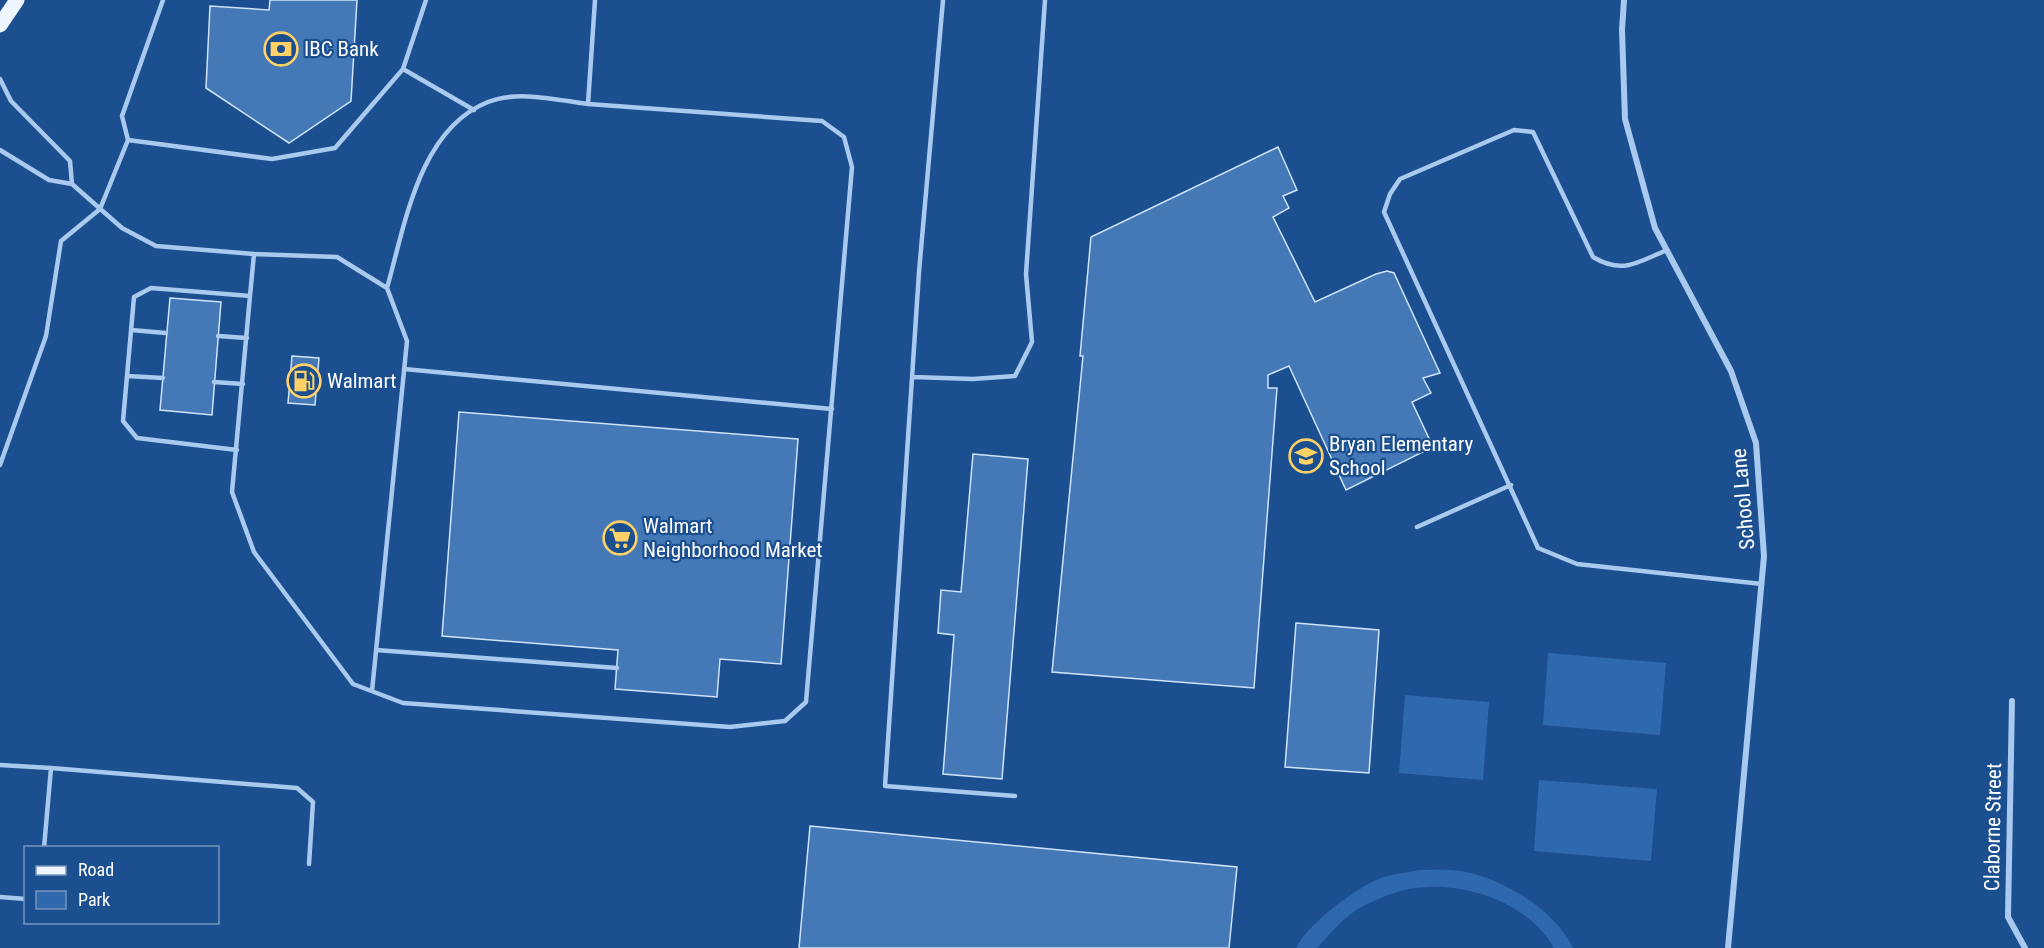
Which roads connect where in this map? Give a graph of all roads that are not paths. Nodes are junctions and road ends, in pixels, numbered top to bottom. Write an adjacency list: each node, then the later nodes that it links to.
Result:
1 (163, 0): 13 (lane)
2 (426, 0): 9 (lane)
3 (595, 0): 11 (lane)
4 (943, 0): 27 (lane)
5 (1046, 0): 27 (lane)
6 (1624, 0): 17 (street, School Lane)
7 (14, 2): 8 (main road)
8 (0, 25)
9 (403, 69): 12 (lane); 13 (lane)
10 (0, 79): 15 (lane)
11 (588, 104): 12 (lane); 31 (lane)
12 (474, 110): 19 (lane)
13 (128, 140): 16 (lane)
14 (0, 150): 15 (lane)
15 (72, 184): 16 (lane)
16 (100, 209): 18 (lane); 33 (lane)
17 (1667, 250): 34 (lane); 36 (street, School Lane)
18 (254, 254): 19 (lane); 20 (lane)
19 (387, 288): 25 (lane)
20 (250, 296): 21 (lane); 24 (lane)
21 (131, 330): 22 (lane); 26 (lane)
22 (166, 333)
23 (218, 336): 24 (lane)
24 (247, 338): 30 (lane)
25 (404, 369): 31 (lane); 37 (lane)
26 (127, 376): 28 (lane); 32 (lane)
27 (913, 377): 43 (lane)
28 (163, 378)
29 (214, 382): 30 (lane)
30 (243, 384): 32 (lane)
31 (832, 409): 39 (lane)
32 (237, 450): 39 (lane)
33 (0, 465)
34 (1510, 485): 35 (lane); 36 (lane)
35 (1417, 526)
36 (1762, 584): 48 (street, School Lane)
37 (376, 651): 38 (lane); 39 (lane)
38 (617, 668)
39 (372, 691)
40 (2012, 701): 49 (street, Claborne Street)
41 (0, 765): 42 (lane)
42 (51, 768): 44 (lane); 45 (lane)
43 (1015, 796)
44 (45, 846)
45 (309, 864)
46 (0, 897): 47 (lane)
47 (24, 899)
48 (1728, 948)
49 (2025, 948)

